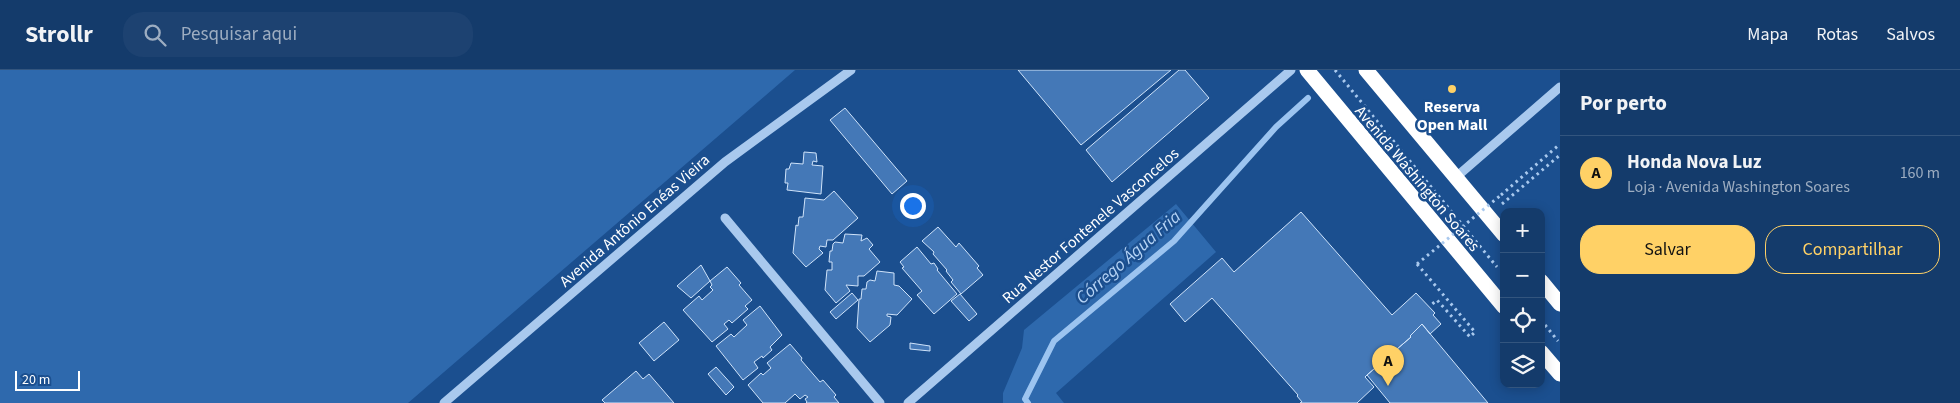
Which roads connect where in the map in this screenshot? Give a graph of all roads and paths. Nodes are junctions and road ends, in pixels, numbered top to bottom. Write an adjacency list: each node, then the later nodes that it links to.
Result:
1 (851, 70): 22 (street, Avenida Antônio Enéas Vieira)
2 (1291, 70): 24 (street, Rua Nestor Fontenele Vasconcelos)
3 (1307, 70): 15 (highway, Avenida Washington Soares)
4 (1336, 70): 13 (path, Avenida Washington Soares)
5 (1366, 70): 9 (highway, Avenida Washington Soares)
6 (1560, 87): 9 (street)
7 (1560, 144): 17 (path, bridge)
8 (1560, 156): 10 (path)
9 (1455, 178): 10 (highway, Avenida Washington Soares)
10 (1489, 217): 12 (highway, Avenida Washington Soares)
11 (725, 218): 23 (street)
12 (1500, 230)
13 (1498, 267)
14 (1545, 286): 16 (highway)
15 (1500, 302)
16 (1560, 304)
17 (1431, 305)
18 (1545, 325): 19 (path)
19 (1560, 343)
20 (1545, 357): 21 (highway)
21 (1560, 374)
22 (444, 403)
23 (880, 403)
24 (908, 403)

